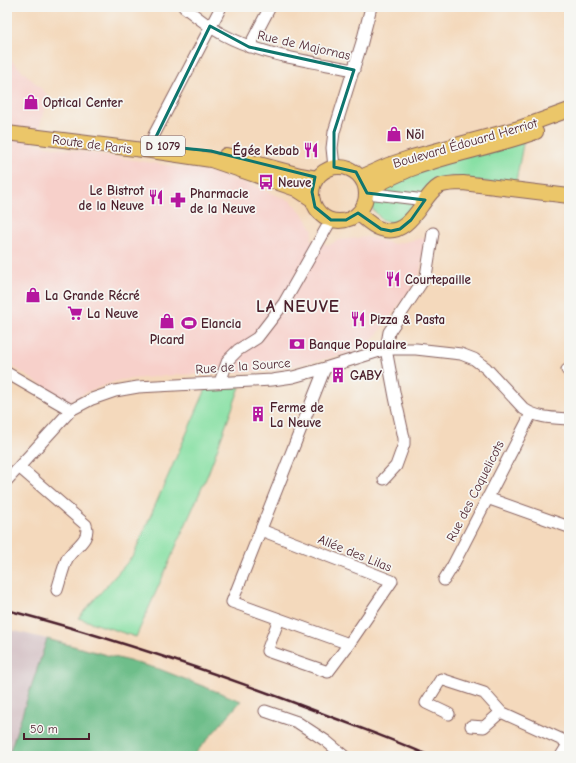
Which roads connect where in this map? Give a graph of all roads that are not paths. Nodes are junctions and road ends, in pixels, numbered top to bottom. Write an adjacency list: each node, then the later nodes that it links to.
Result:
1 (184, 7): 5 (street, Rue de Majornas)
2 (221, 7): 5 (street)
3 (270, 7): 6 (street)
4 (371, 7): 7 (street)
5 (210, 26): 6 (street, Rue de Majornas); 12 (street)
6 (249, 47): 7 (street, Rue de Majornas)
7 (354, 70): 13 (street, Rue de Majornas)
8 (569, 110): 14 (main road, Boulevard Édouard Herriot)
9 (569, 120): 16 (main road, Boulevard Édouard Herriot)
10 (7, 126): 12 (main road, Route de Paris / D 1079)
11 (7, 133): 18 (main road, Route de Paris / D 1079)
12 (152, 145): 15 (main road, Route de Paris / D 1079)
13 (334, 167): 14 (main road); 15 (main road)
14 (361, 177): 16 (main road)
15 (317, 178): 18 (main road)
16 (367, 192): 19 (street); 20 (main road)
17 (569, 196): 19 (main road)
18 (312, 200): 21 (main road)
19 (426, 200): 20 (main road)
20 (358, 213): 21 (main road)
21 (331, 220): 26 (street)
22 (433, 233): 23 (street)
23 (386, 349): 24 (street, Rue de la Source); 28 (street, Rue de la Source); 31 (street)
24 (325, 368): 26 (street, Rue de la Source); 35 (street)
25 (7, 373): 27 (street)
26 (220, 382): 27 (street, Rue de la Source)
27 (71, 410): 30 (street, Rue de la Source)
28 (531, 414): 29 (street); 33 (street, Rue des Coquelicots)
29 (569, 419)
30 (19, 468): 32 (street, Rue de la Source); 37 (street)
31 (384, 479)
32 (7, 480)
33 (487, 498): 34 (street); 36 (street, Rue des Coquelicots)
34 (569, 527)
35 (261, 530): 38 (street); 39 (street, Allée des Lilas)
36 (444, 580)
37 (57, 590)
38 (279, 619): 39 (street); 39 (street, Allée des Lilas)
39 (349, 644)
40 (265, 711): 45 (street)
41 (501, 712): 42 (street); 43 (street); 44 (street)
42 (449, 714)
43 (470, 726)
44 (569, 743): 46 (street)
45 (344, 756)
46 (561, 756)

